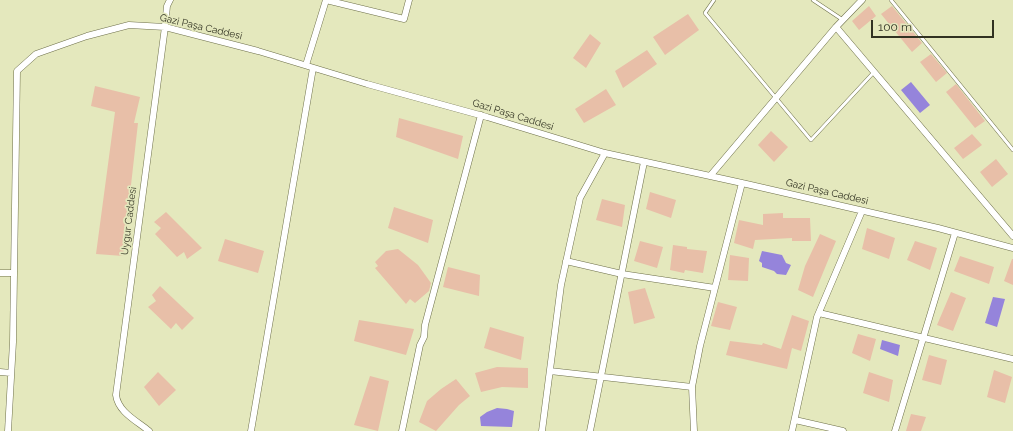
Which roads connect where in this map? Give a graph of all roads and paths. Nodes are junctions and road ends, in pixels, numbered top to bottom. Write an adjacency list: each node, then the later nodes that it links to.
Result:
1 (170, 0): 8 (street, Uygur Caddesi)
2 (409, 0): 10 (street)
3 (714, 0): 13 (lane)
4 (813, 0): 7 (lane)
5 (862, 0): 7 (street)
6 (891, 0): 15 (lane)
7 (843, 20): 9 (street)
8 (166, 27): 10 (street, Gazi Paşa Caddesi); 26 (street, Gazi Paşa Caddesi); 39 (street, Uygur Caddesi)
9 (836, 28): 12 (street); 13 (street)
10 (306, 65): 11 (street, Gazi Paşa Caddesi)
11 (313, 68): 14 (street, Gazi Paşa Caddesi); 40 (street)
12 (874, 72): 13 (lane); 22 (street)
13 (776, 98): 18 (street)
14 (480, 115): 16 (street, Gazi Paşa Caddesi); 41 (street)
15 (1013, 150)
16 (605, 153): 17 (street, Gazi Paşa Caddesi); 24 (street)
17 (644, 162): 18 (street, Gazi Paşa Caddesi); 27 (street)
18 (710, 176): 19 (street, Gazi Paşa Caddesi)
19 (742, 183): 20 (street, Gazi Paşa Caddesi); 28 (street)
20 (862, 211): 21 (street, Gazi Paşa Caddesi); 29 (street)
21 (955, 233): 23 (street, Gazi Paşa Caddesi); 30 (street)
22 (1013, 236)
23 (1013, 248)
24 (566, 261): 27 (street); 32 (street)
25 (0, 273): 26 (street)
26 (14, 273): 34 (street)
27 (622, 274): 28 (street); 35 (street)
28 (715, 288): 36 (street)
29 (819, 313): 30 (street); 37 (street)
30 (924, 338): 31 (street); 47 (street)
31 (1013, 359)
32 (550, 371): 35 (street); 42 (street)
33 (0, 372): 34 (street)
34 (11, 373): 38 (street)
35 (601, 377): 36 (street); 43 (street)
36 (692, 387): 44 (street)
37 (795, 420): 45 (street); 46 (street)
38 (8, 431)
39 (149, 431)
40 (251, 431)
41 (402, 431)
42 (542, 431)
43 (590, 431)
44 (694, 431)
45 (792, 431)
46 (843, 431)
47 (895, 431)

